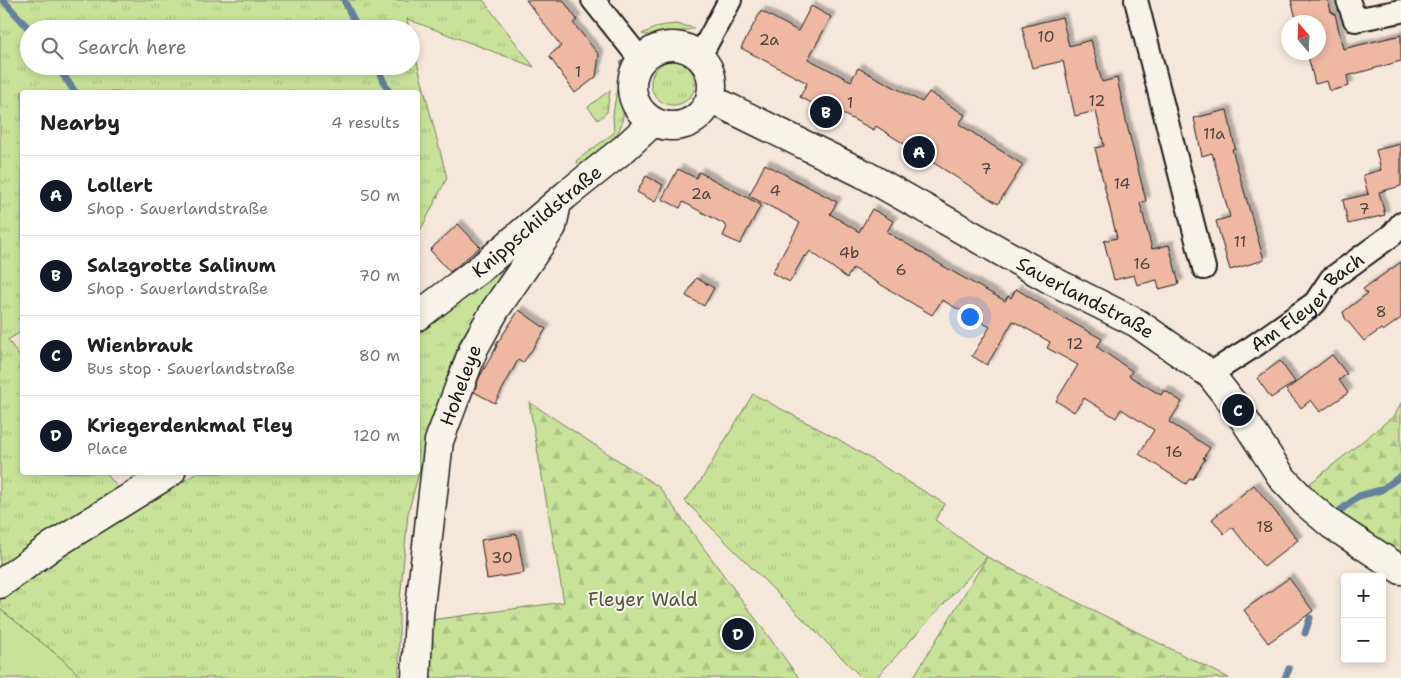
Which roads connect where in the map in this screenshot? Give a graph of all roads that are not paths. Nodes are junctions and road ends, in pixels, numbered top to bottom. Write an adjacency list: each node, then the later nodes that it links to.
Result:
1 (593, 0): 7 (street)
2 (730, 0): 6 (street)
3 (1136, 0): 12 (street)
4 (1348, 0): 5 (street)
5 (1401, 11)
6 (700, 56): 7 (street); 8 (street)
7 (641, 60): 9 (street)
8 (711, 99): 9 (street); 14 (street, Sauerlandstraße)
9 (654, 122): 10 (street, Knippschildstraße)
10 (557, 203): 13 (street, Knippschildstraße); 18 (street, Hoheleye)
11 (1401, 224): 14 (street, Am Fleyer Bach)
12 (1204, 268)
13 (420, 314)
14 (1210, 374): 16 (street, Sauerlandstraße)
15 (166, 475): 17 (street)
16 (1401, 570)
17 (0, 584)
18 (416, 678)

